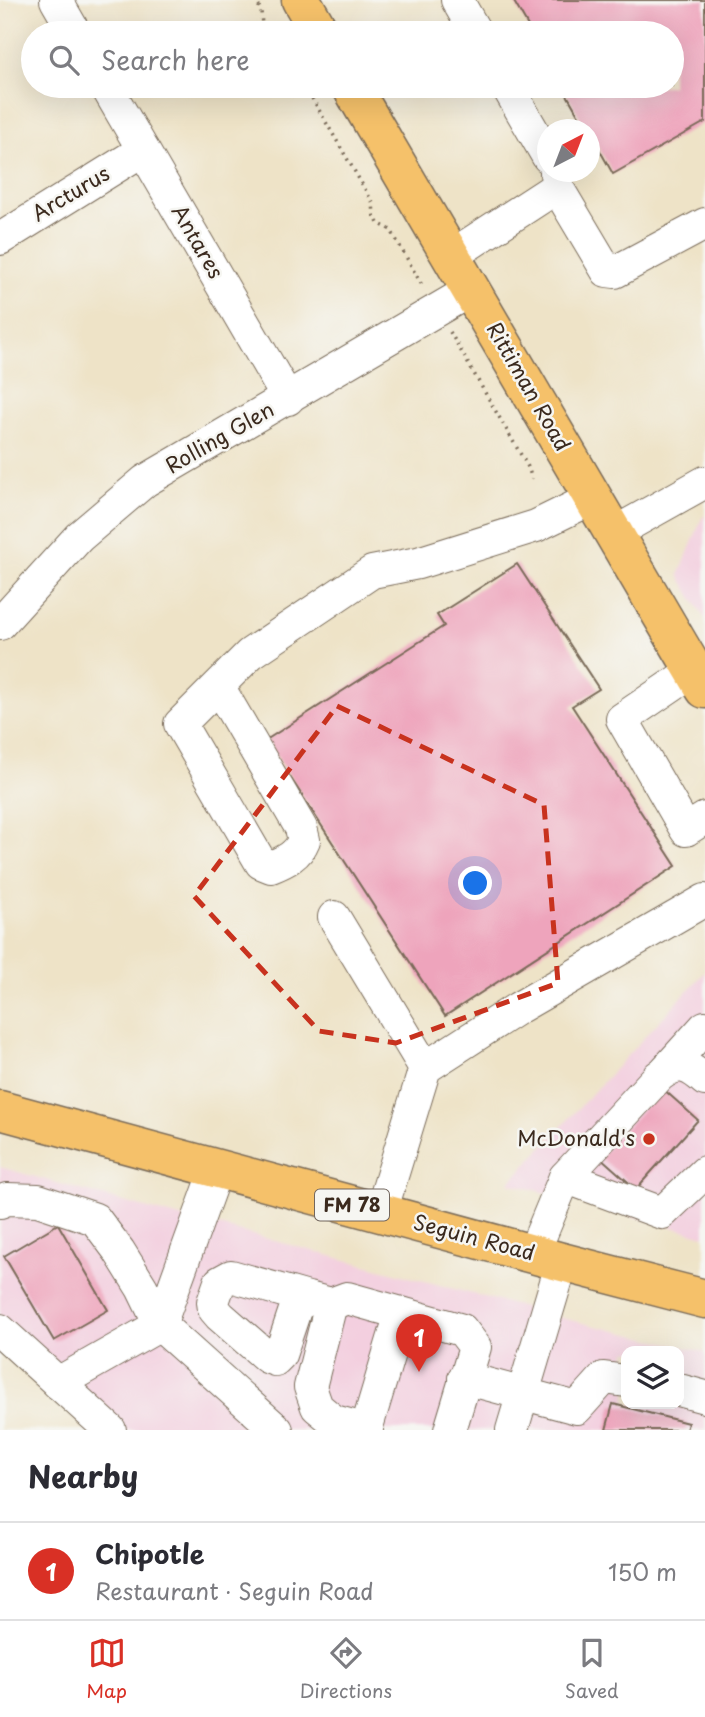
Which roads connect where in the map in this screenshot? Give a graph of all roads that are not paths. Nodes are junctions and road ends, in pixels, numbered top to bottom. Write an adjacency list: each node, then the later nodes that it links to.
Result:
1 (56, 0): 4 (street)
2 (301, 0): 5 (main road)
3 (457, 0): 6 (street)
4 (68, 21)
5 (313, 21)
6 (470, 21)
7 (113, 98): 11 (street, Antares)
8 (358, 98): 16 (main road, Rittiman Road)
9 (514, 98): 10 (street)
10 (537, 138)
11 (143, 150): 15 (street, Arcturus); 18 (street, Antares)
12 (552, 182): 16 (street)
13 (558, 182): 14 (street)
14 (705, 225)
15 (0, 239)
16 (451, 256): 17 (main road, Rittiman Road)
17 (471, 290): 18 (street, Rolling Glen); 20 (main road, Rittiman Road)
18 (288, 399): 22 (street, Rolling Glen)
19 (705, 482): 21 (street)
20 (593, 498): 21 (main road, Rittiman Road); 24 (street)
21 (614, 533): 23 (main road, Rittiman Road)
22 (0, 624)
23 (700, 680): 25 (street)
24 (218, 685): 24 (street)
25 (705, 818)
26 (705, 900): 29 (street)
27 (334, 917): 29 (street)
28 (705, 1027): 30 (street)
29 (425, 1068): 37 (street)
30 (666, 1070): 31 (street); 34 (street)
31 (705, 1080)
32 (0, 1110): 33 (main road, Seguin Road / FM 78)
33 (217, 1168): 37 (main road, Seguin Road / FM 78); 39 (street)
34 (565, 1177): 35 (street); 38 (street)
35 (703, 1179)
36 (0, 1202): 45 (street)
37 (381, 1212): 38 (main road, Seguin Road / FM 78)
38 (547, 1258): 42 (main road, Seguin Road / FM 78); 51 (street)
39 (184, 1259): 40 (street); 41 (street)
40 (173, 1289): 41 (street); 45 (street)
41 (216, 1292): 43 (street); 43 (street)
42 (705, 1299)
43 (312, 1303): 44 (street); 54 (street)
44 (401, 1313): 47 (street); 54 (street)
45 (160, 1325): 49 (street); 56 (street)
46 (0, 1330): 49 (street)
47 (464, 1378): 51 (street); 57 (street)
48 (621, 1380): 53 (street)
49 (58, 1382): 55 (street)
50 (684, 1391): 52 (street)
51 (523, 1392): 53 (street); 58 (street)
52 (705, 1397)
53 (574, 1419)
54 (357, 1429)
55 (110, 1430)
56 (277, 1430)
57 (450, 1430)
58 (512, 1430)

